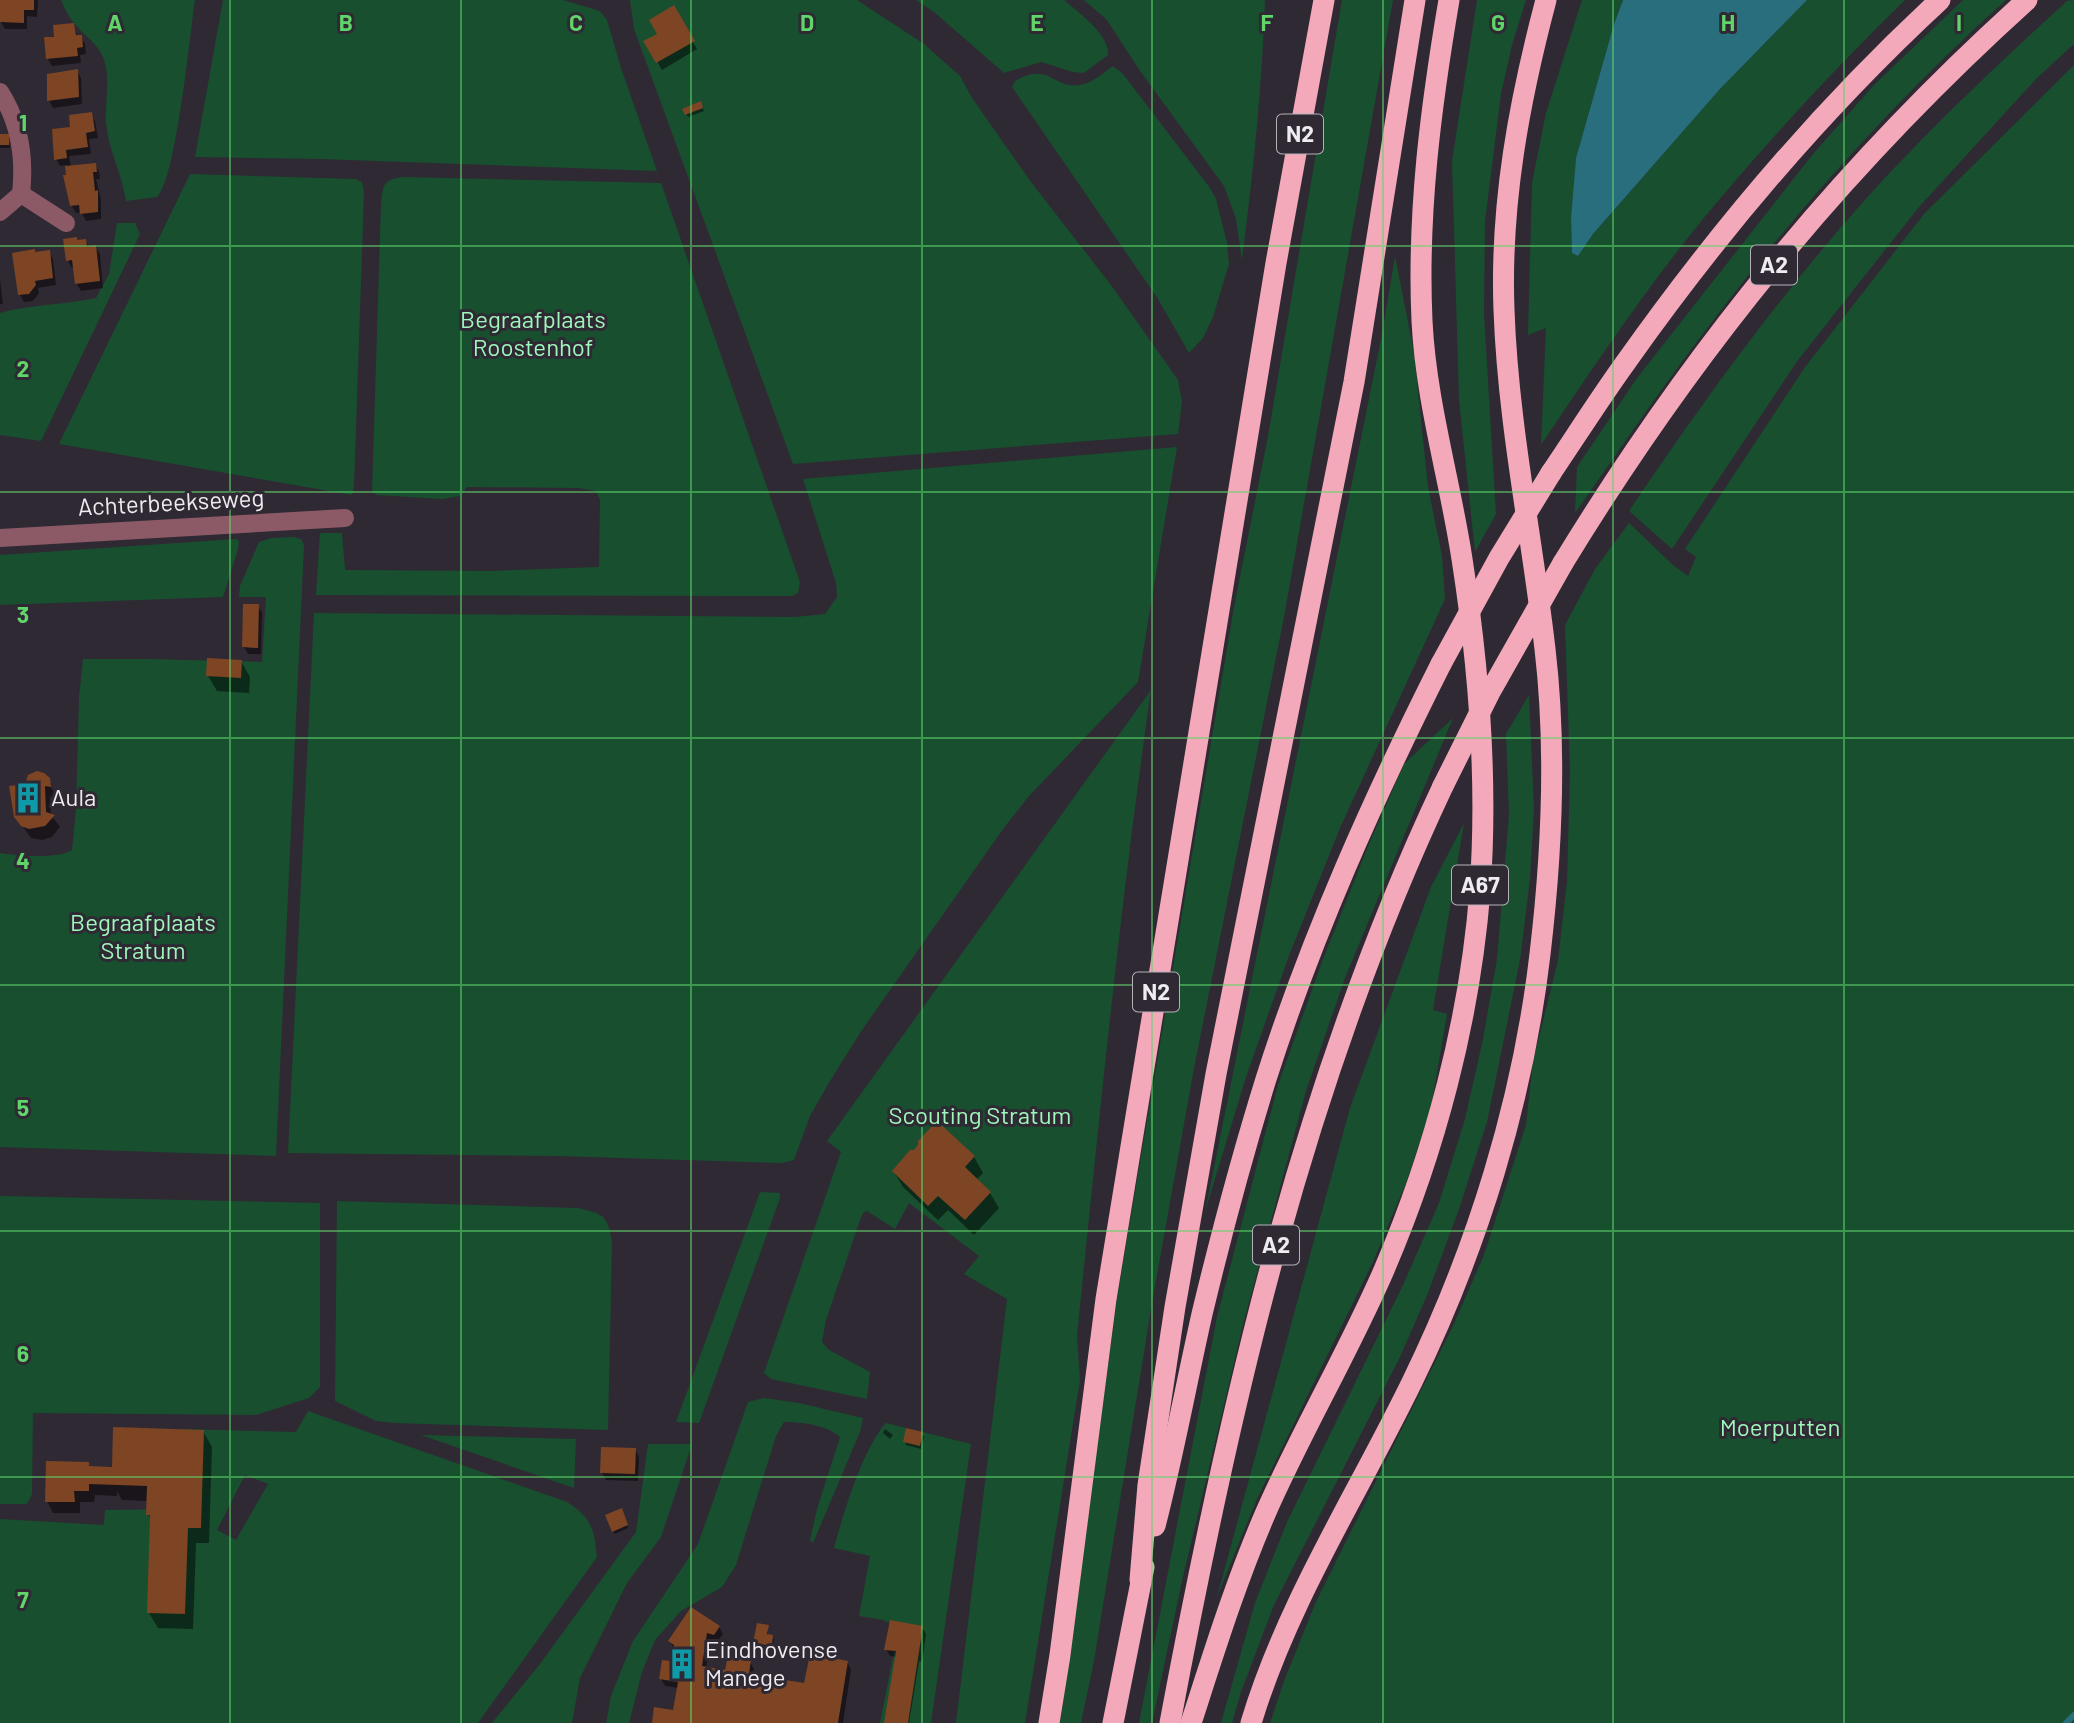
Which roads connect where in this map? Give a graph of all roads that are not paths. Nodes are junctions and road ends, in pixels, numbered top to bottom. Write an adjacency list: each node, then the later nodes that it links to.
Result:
1 (1324, 0): 14 (highway, N2)
2 (1415, 0): 13 (highway)
3 (1449, 0): 17 (highway, A67)
4 (1546, 0): 18 (highway)
5 (1940, 0): 13 (highway, A2, bridge)
6 (2027, 0): 16 (highway, A2, bridge)
7 (0, 92): 8 (street)
8 (21, 194): 9 (street); 10 (street)
9 (0, 212)
10 (66, 223)
11 (345, 519): 12 (street, Achterbeekseweg)
12 (0, 538)
13 (1140, 1580): 15 (highway, A2)
14 (1049, 1723)
15 (1113, 1723)
16 (1170, 1723)
17 (1191, 1723)
18 (1251, 1723)

